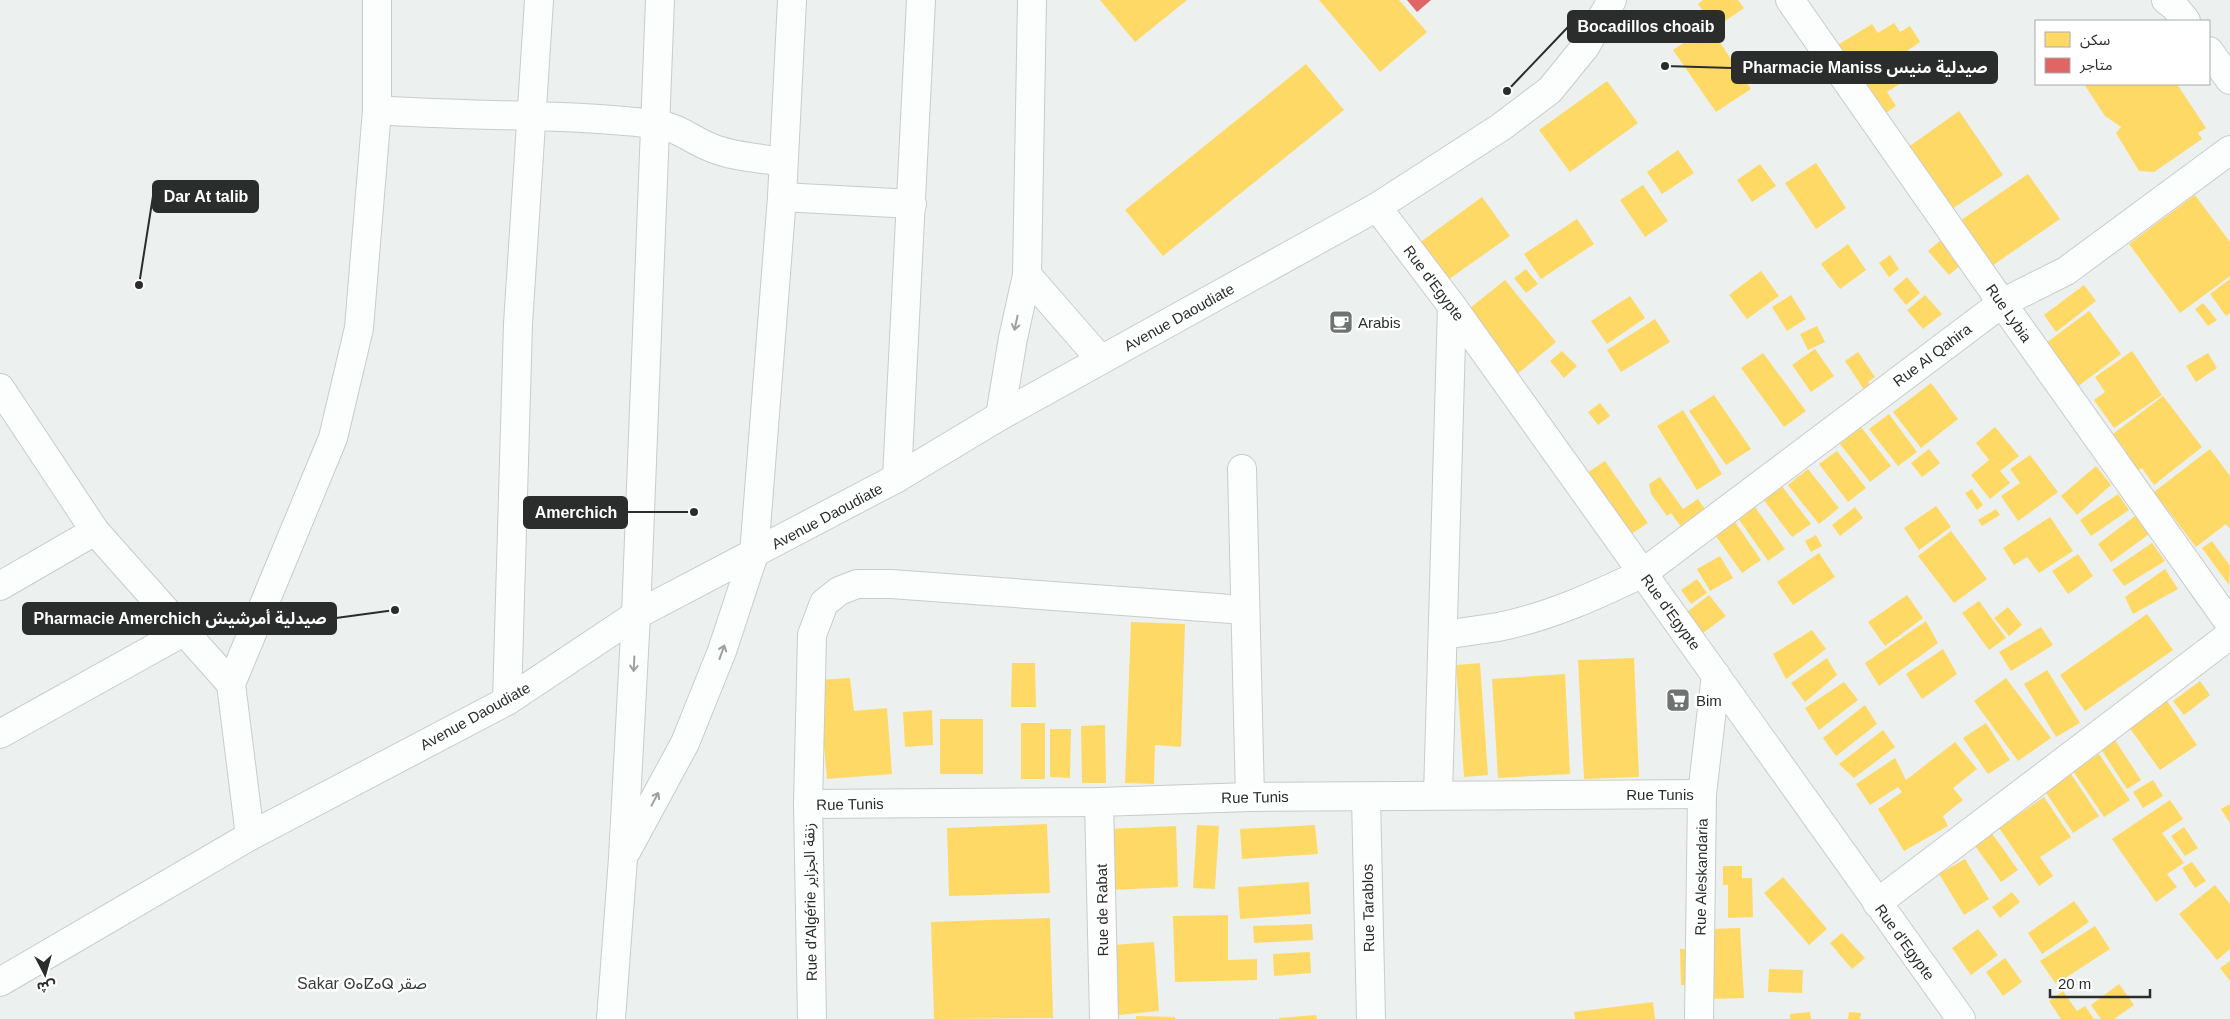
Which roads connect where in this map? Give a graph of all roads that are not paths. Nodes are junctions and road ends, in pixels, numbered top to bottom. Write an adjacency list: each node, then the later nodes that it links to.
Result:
1 (377, 0): 13 (street)
2 (539, 0): 14 (street)
3 (660, 0): 15 (street)
4 (792, 0): 17 (street)
5 (921, 0): 19 (street)
6 (1032, 0): 21 (street)
7 (1612, 0): 20 (street, Avenue Daoudiate)
8 (1790, 0): 22 (street, Rue Lybia)
9 (2166, 0): 10 (street)
10 (2185, 20)
11 (2210, 52): 12 (street)
12 (2230, 80)
13 (377, 110): 14 (street); 40 (street)
14 (532, 116): 15 (street); 41 (street)
15 (654, 124): 17 (street); 34 (street)
16 (2230, 150): 22 (street, Rue Al Qahira)
17 (783, 162): 18 (street)
18 (782, 197): 19 (street); 30 (street)
19 (912, 204): 28 (street)
20 (1377, 207): 23 (street, Rue d'Egypte); 24 (street, Avenue Daoudiate)
21 (1027, 275): 24 (street); 26 (street, one-way to 26)
22 (2002, 303): 31 (street, Rue Al Qahira); 35 (street, Rue Lybia)
23 (1452, 306): 31 (street, Rue d'Egypte); 37 (street)
24 (1102, 360): 26 (street, Avenue Daoudiate)
25 (0, 388): 29 (street)
26 (1000, 416): 28 (street, Avenue Daoudiate)
27 (1242, 469): 33 (street)
28 (897, 478): 30 (street, Avenue Daoudiate)
29 (95, 531): 32 (street); 36 (street)
30 (754, 554): 34 (street, Avenue Daoudiate); 50 (street, one-way to 30)
31 (1643, 573): 37 (street, Rue Al Qahira); 39 (street, Rue d'Egypte)
32 (0, 586)
33 (1245, 610): 45 (street); 48 (street, Rue d'Algérie زنقة الجزاير)
34 (636, 615): 41 (street, Avenue Daoudiate); 50 (street, one-way to 50)
35 (2230, 624)
36 (185, 632): 40 (street); 42 (street)
37 (1444, 635): 44 (street)
38 (2230, 635): 51 (street)
39 (1716, 675): 43 (street, Rue Aleskandaria); 51 (street, Rue d'Egypte)
40 (231, 684): 49 (street)
41 (507, 701): 49 (street, Avenue Daoudiate)
42 (0, 734)
43 (1702, 794): 44 (street, Rue Tunis); 57 (street, Rue Aleskandaria)
44 (1438, 795): 46 (street, Rue Tunis)
45 (1250, 797): 46 (street, Rue Tunis); 47 (street, Rue Tunis)
46 (1366, 797): 56 (street, Rue Tarablos)
47 (1099, 802): 48 (street, Rue Tunis); 55 (street, Rue de Rabat)
48 (808, 804): 54 (street, Rue d'Algérie زنقة الجزاير)
49 (250, 836): 52 (street, Avenue Daoudiate)
50 (623, 858): 53 (street)
51 (1877, 903): 58 (street, Rue d'Egypte)
52 (1, 979)
53 (611, 1019)
54 (812, 1019)
55 (1104, 1019)
56 (1371, 1019)
57 (1699, 1019)
58 (1961, 1019)

